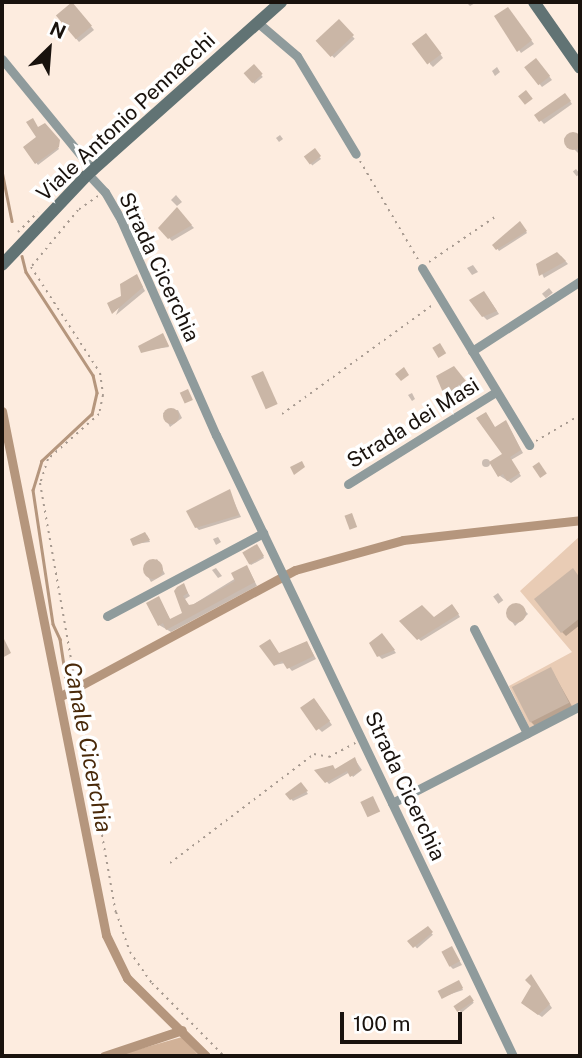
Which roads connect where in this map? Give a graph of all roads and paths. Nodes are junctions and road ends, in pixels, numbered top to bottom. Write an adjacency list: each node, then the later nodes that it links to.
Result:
1 (281, 2): 3 (main road, Viale Antonio Pennacchi)
2 (534, 2): 5 (main road)
3 (257, 22): 6 (street); 7 (main road, Viale Antonio Pennacchi)
4 (2, 59): 7 (street, Strada Cicerchia)
5 (580, 68)
6 (356, 154): 11 (path)
7 (91, 172): 8 (street, Strada Cicerchia); 10 (main road, Viale Antonio Pennacchi)
8 (105, 192): 20 (street, Strada Cicerchia); 28 (path)
9 (495, 217): 11 (path)
10 (2, 265)
11 (422, 268): 13 (street, Strada dei Masi)
12 (580, 281): 14 (street, Strada dei Masi)
13 (441, 299): 14 (street, Strada dei Masi); 16 (path)
14 (472, 351): 15 (street, Strada dei Masi)
15 (496, 391): 18 (street, Strada dei Masi); 19 (street, Strada dei Masi)
16 (282, 414)
17 (580, 415): 18 (path)
18 (529, 445)
19 (348, 484)
20 (263, 533): 21 (street); 25 (street, Strada Cicerchia)
21 (107, 616)
22 (474, 629): 24 (street)
23 (580, 706): 24 (street)
24 (527, 733): 26 (street)
25 (362, 739): 26 (street, Strada Cicerchia); 27 (path)
26 (393, 803): 29 (street, Strada Cicerchia)
27 (170, 863)
28 (224, 1056)
29 (513, 1056)

